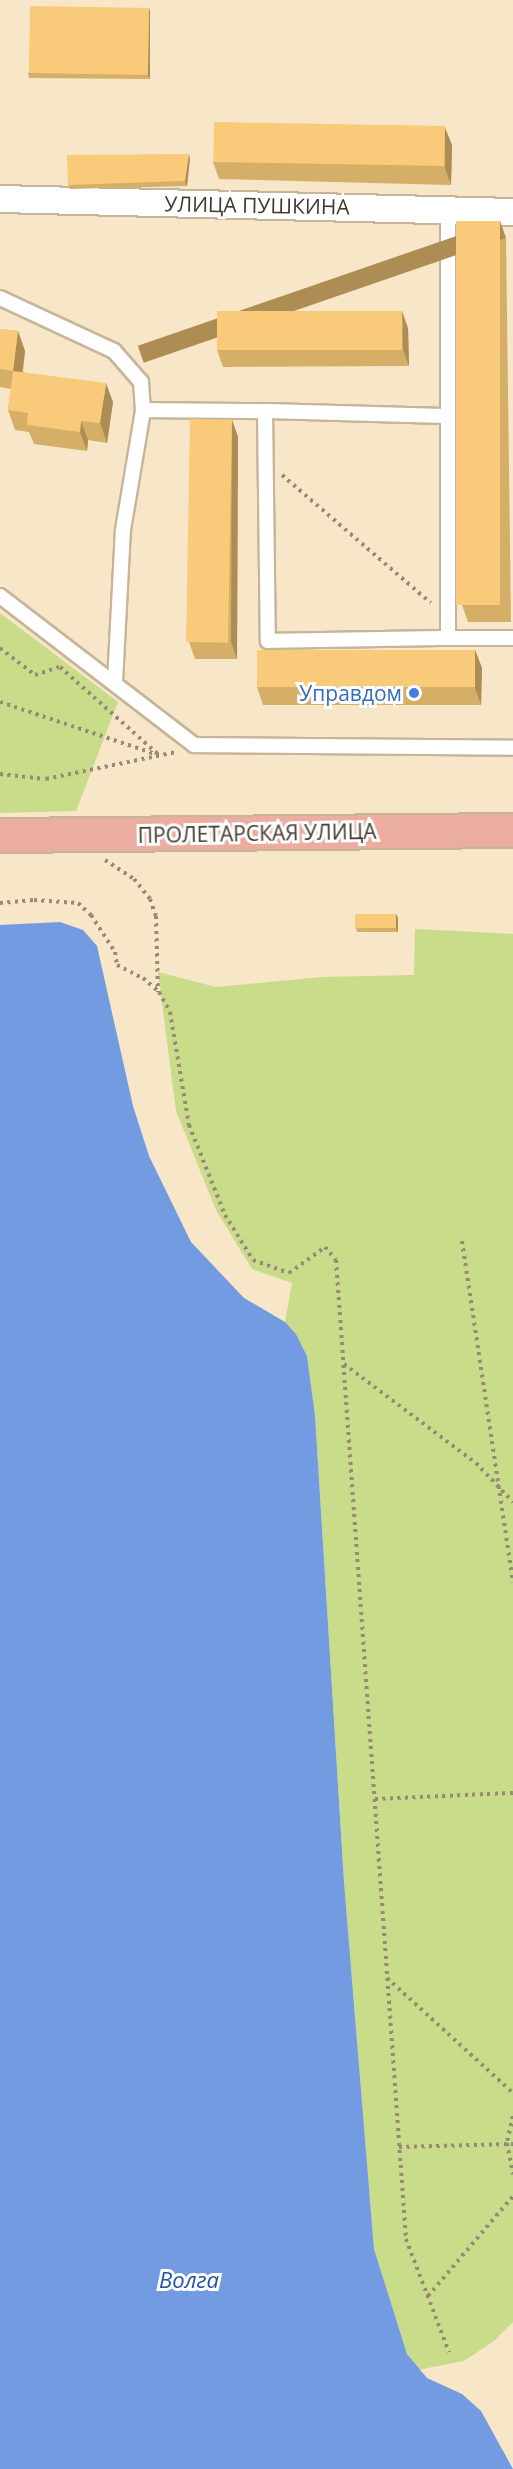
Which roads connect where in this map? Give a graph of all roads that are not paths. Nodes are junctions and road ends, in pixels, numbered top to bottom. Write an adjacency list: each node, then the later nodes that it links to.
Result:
1 (0, 199): 2 (street, УЛИЦА ПУШКИНА)
2 (448, 209): 3 (street, УЛИЦА ПУШКИНА); 7 (lane)
3 (513, 212)
4 (0, 298): 5 (lane)
5 (143, 410): 6 (lane); 11 (lane)
6 (265, 411): 7 (lane); 9 (lane)
7 (447, 416): 9 (lane)
8 (0, 596): 11 (lane)
9 (448, 638): 10 (lane)
10 (513, 638)
11 (115, 682): 12 (lane)
12 (513, 748)
13 (513, 830): 14 (main road, ПРОЛЕТАРСКАЯ УЛИЦА)
14 (0, 835)

